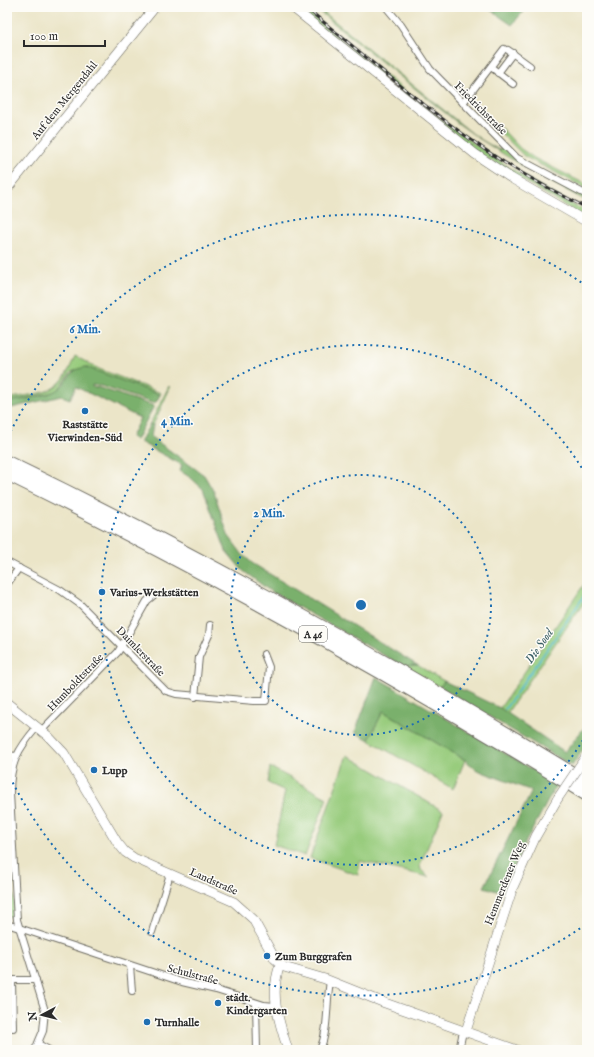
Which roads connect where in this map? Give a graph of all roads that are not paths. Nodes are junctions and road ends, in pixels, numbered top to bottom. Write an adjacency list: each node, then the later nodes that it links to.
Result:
1 (155, 7): 10 (street, Auf dem Mergendahl)
2 (292, 7): 12 (street)
3 (386, 7): 9 (street, Friedrichstraße)
4 (508, 51): 5 (street); 6 (street); 7 (street)
5 (530, 66)
6 (491, 67): 7 (street); 9 (street)
7 (498, 73): 8 (street)
8 (513, 84)
9 (463, 103): 11 (street, Friedrichstraße)
10 (7, 189)
11 (587, 195)
12 (587, 222)
13 (7, 462): 28 (highway, A 46)
14 (7, 474): 29 (highway, A 46)
15 (7, 562): 16 (street, Daimlerstraße)
16 (19, 568): 17 (street); 20 (street, Daimlerstraße)
17 (7, 584)
18 (153, 596): 20 (street, Humboldtstraße)
19 (210, 625): 22 (street)
20 (121, 646): 22 (street, Daimlerstraße); 24 (street, Humboldtstraße)
21 (264, 654): 22 (street, Daimlerstraße)
22 (195, 696)
23 (7, 703): 24 (street, Landstraße)
24 (39, 729): 26 (street, Humboldtstraße); 30 (street, Landstraße)
25 (7, 755): 26 (street)
26 (16, 756): 32 (street)
27 (586, 756): 43 (street, Hemmerdener Weg, bridge)
28 (587, 782)
29 (587, 795)
30 (170, 874): 33 (street); 34 (street, Landstraße)
31 (7, 924): 32 (street, Schulstraße)
32 (19, 928): 35 (street, Schulstraße); 37 (street)
33 (152, 932)
34 (280, 965): 38 (street); 41 (street)
35 (130, 966): 39 (street); 40 (street, Schulstraße)
36 (9, 980): 37 (street); 42 (street)
37 (36, 980): 44 (street)
38 (330, 981): 43 (street); 49 (street)
39 (132, 991)
40 (256, 1003): 41 (street, Schulstraße); 47 (street)
41 (275, 1006): 48 (street)
42 (13, 1028)
43 (466, 1031): 50 (street); 51 (street)
44 (38, 1044): 45 (street); 46 (street)
45 (35, 1050)
46 (49, 1050)
47 (257, 1050)
48 (288, 1050)
49 (320, 1050)
50 (459, 1050)
51 (517, 1050)

